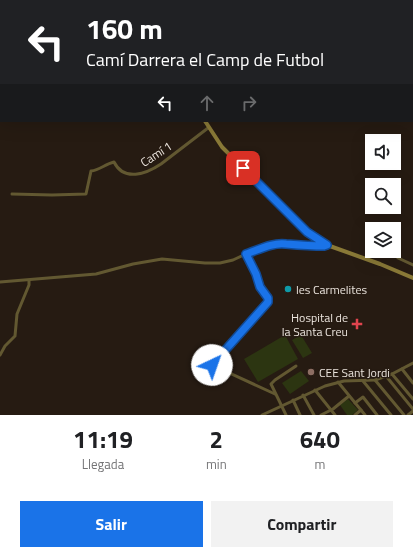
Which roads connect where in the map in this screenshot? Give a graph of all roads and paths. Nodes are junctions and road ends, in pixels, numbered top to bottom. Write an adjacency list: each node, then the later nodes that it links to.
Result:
1 (205, 122): 2 (main road)
2 (208, 128): 3 (street, Camí 1); 4 (main road)
3 (12, 194)
4 (327, 245): 5 (street); 8 (main road)
5 (246, 254): 9 (street); 22 (street)
6 (398, 258): 7 (street)
7 (413, 265)
8 (413, 278)
9 (29, 280): 10 (street); 11 (street)
10 (0, 282)
11 (0, 355)
12 (412, 365): 14 (street)
13 (296, 366): 22 (street)
14 (402, 369): 15 (street); 20 (street)
15 (392, 374): 16 (street); 25 (street)
16 (386, 376): 17 (street); 31 (street)
17 (375, 380): 18 (street); 43 (street)
18 (365, 381): 19 (street); 42 (street)
19 (338, 382): 21 (street); 24 (street)
20 (413, 383)
21 (316, 390): 23 (street); 29 (street)
22 (275, 394): 28 (street)
23 (303, 395): 26 (street); 36 (street)
24 (349, 396): 27 (street); 29 (street)
25 (413, 399)
26 (293, 400): 28 (street); 35 (street)
27 (355, 403): 30 (street); 41 (street)
28 (281, 406): 32 (street); 34 (street)
29 (331, 410): 37 (street); 38 (street)
30 (361, 410): 39 (street); 40 (street)
31 (413, 410): 44 (street)
32 (269, 414): 33 (street)
33 (262, 415)
34 (286, 415)
35 (300, 415)
36 (314, 415)
37 (321, 415)
38 (335, 415)
39 (355, 415)
40 (365, 415)
41 (377, 415)
42 (391, 415)
43 (404, 415)
44 (408, 415)

